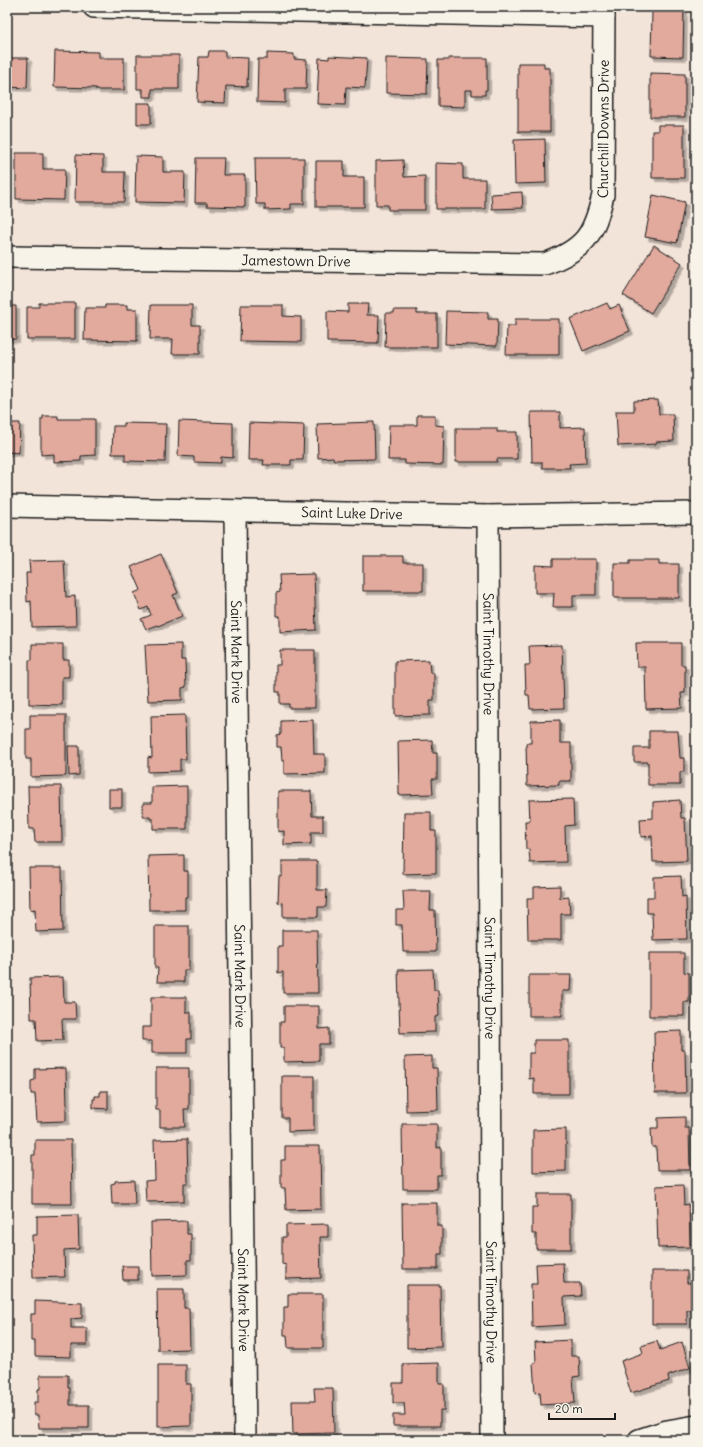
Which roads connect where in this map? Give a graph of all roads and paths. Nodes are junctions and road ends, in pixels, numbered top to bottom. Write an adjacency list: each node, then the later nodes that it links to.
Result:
1 (94, 7): 2 (street)
2 (604, 12): 3 (street, Churchill Downs Drive)
3 (580, 245): 4 (street, Jamestown Drive)
4 (7, 256)
5 (7, 506): 6 (street, Saint Luke Drive)
6 (235, 511): 8 (street, Saint Luke Drive); 10 (street, Saint Mark Drive)
7 (696, 513): 8 (street, Saint Luke Drive)
8 (488, 516): 11 (street, Saint Timothy Drive)
9 (696, 1426): 12 (street)
10 (244, 1440)
11 (492, 1440)
12 (638, 1440)

